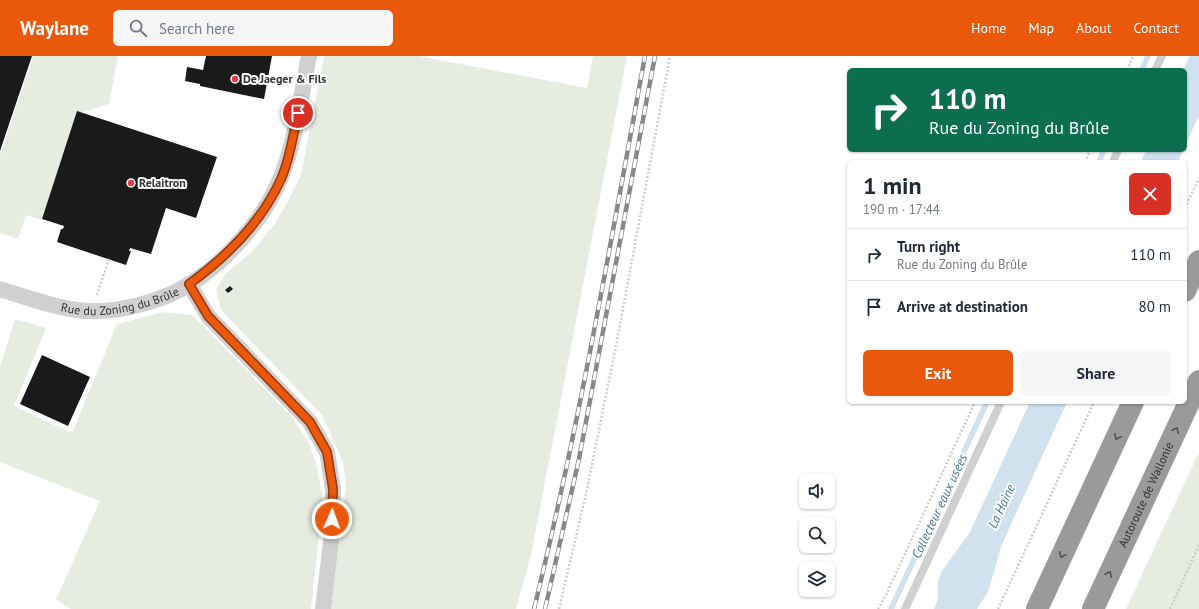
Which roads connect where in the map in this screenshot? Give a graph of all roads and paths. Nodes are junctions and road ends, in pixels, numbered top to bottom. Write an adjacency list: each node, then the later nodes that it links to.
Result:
1 (309, 56): 11 (street, Rue du Zoning du Brûle)
2 (670, 56): 22 (path)
3 (1133, 56): 5 (path)
4 (1162, 56): 6 (lane)
5 (1128, 68)
6 (1157, 68)
7 (1199, 178): 8 (path)
8 (1187, 204)
9 (109, 259): 14 (path)
10 (1199, 261): 12 (highway)
11 (189, 284): 14 (street, Rue du Zoning du Brûle); 21 (street)
12 (1187, 287)
13 (0, 289): 14 (street, Rue du Zoning du Brûle)
14 (92, 310)
15 (1199, 381): 27 (highway, Autoroute de Wallonie, one-way to 15)
16 (974, 404): 23 (path)
17 (1000, 404): 24 (lane)
18 (1093, 404): 25 (path)
19 (1132, 404): 26 (highway, one-way to 26)
20 (1199, 545): 28 (path)
21 (323, 609)
22 (559, 609)
23 (878, 609)
24 (905, 609)
25 (998, 609)
26 (1037, 609)
27 (1093, 609)
28 (1170, 609)

